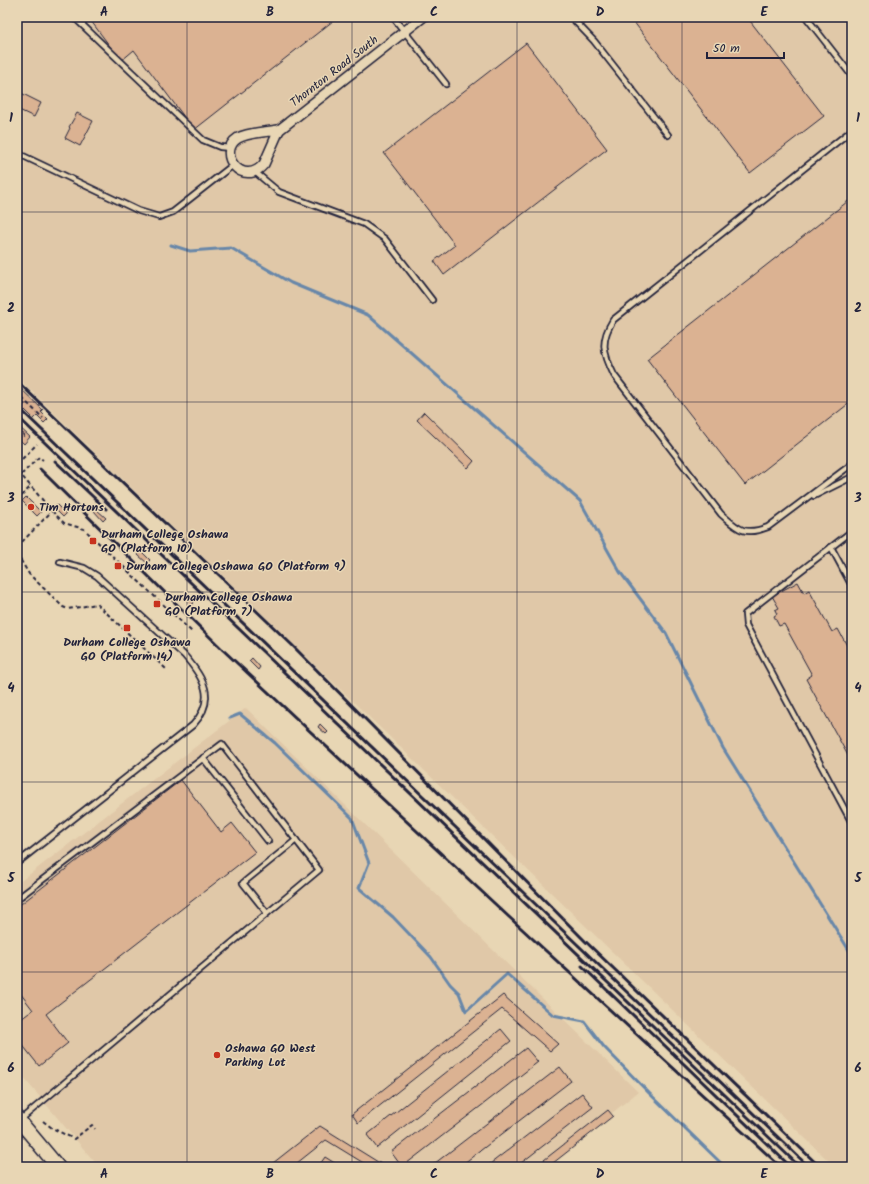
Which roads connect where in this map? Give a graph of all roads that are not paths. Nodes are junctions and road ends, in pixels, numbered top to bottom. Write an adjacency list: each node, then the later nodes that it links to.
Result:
1 (74, 17): 12 (lane)
2 (393, 17): 6 (lane)
3 (423, 17): 6 (street, Thornton Road South)
4 (571, 17): 11 (lane)
5 (806, 17): 7 (lane)
6 (405, 31): 8 (lane); 9 (street, Thornton Road South)
7 (852, 76)
8 (446, 84)
9 (278, 130): 12 (street, Thornton Road South); 15 (street, Thornton Road South)
10 (852, 130): 19 (lane)
11 (668, 135)
12 (231, 148): 14 (street)
13 (17, 153): 14 (lane)
14 (233, 165): 15 (street)
15 (255, 172): 16 (lane)
16 (432, 300)
17 (852, 464): 19 (lane)
18 (852, 477): 19 (lane)
19 (805, 500)
20 (852, 531): 21 (lane)
21 (831, 547): 23 (lane); 25 (lane)
22 (60, 562): 28 (lane)
23 (852, 586)
24 (203, 758): 26 (lane); 27 (lane); 29 (lane)
25 (852, 823)
26 (296, 840): 30 (lane); 30 (lane)
27 (268, 841)
28 (17, 863)
29 (17, 899)
30 (267, 913): 31 (lane)
31 (18, 1120): 32 (main road)
32 (58, 1167)

